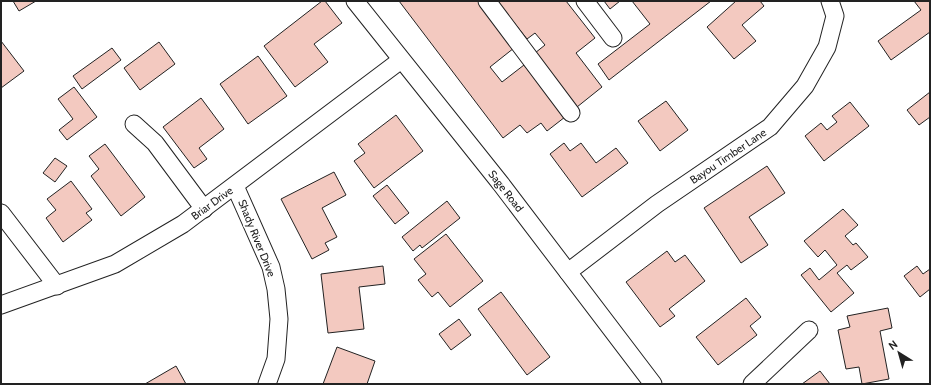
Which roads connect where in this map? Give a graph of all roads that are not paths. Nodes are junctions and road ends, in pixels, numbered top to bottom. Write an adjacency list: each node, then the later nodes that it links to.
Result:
1 (355, 1): 6 (street, Sage Road)
2 (487, 1): 7 (street)
3 (585, 1): 5 (street)
4 (830, 1): 12 (street, Bayou Timber Lane)
5 (613, 38)
6 (401, 60): 9 (street, Briar Drive); 12 (street, Sage Road)
7 (571, 113)
8 (134, 124): 10 (street)
9 (235, 186): 10 (street, Briar Drive); 16 (street, Shady River Drive)
10 (204, 209): 13 (street, Briar Drive)
11 (1, 213): 13 (street)
12 (568, 272): 17 (street, Sage Road)
13 (56, 286): 14 (street, Briar Drive)
14 (1, 305)
15 (809, 330): 18 (street)
16 (267, 384)
17 (653, 384)
18 (752, 384)

